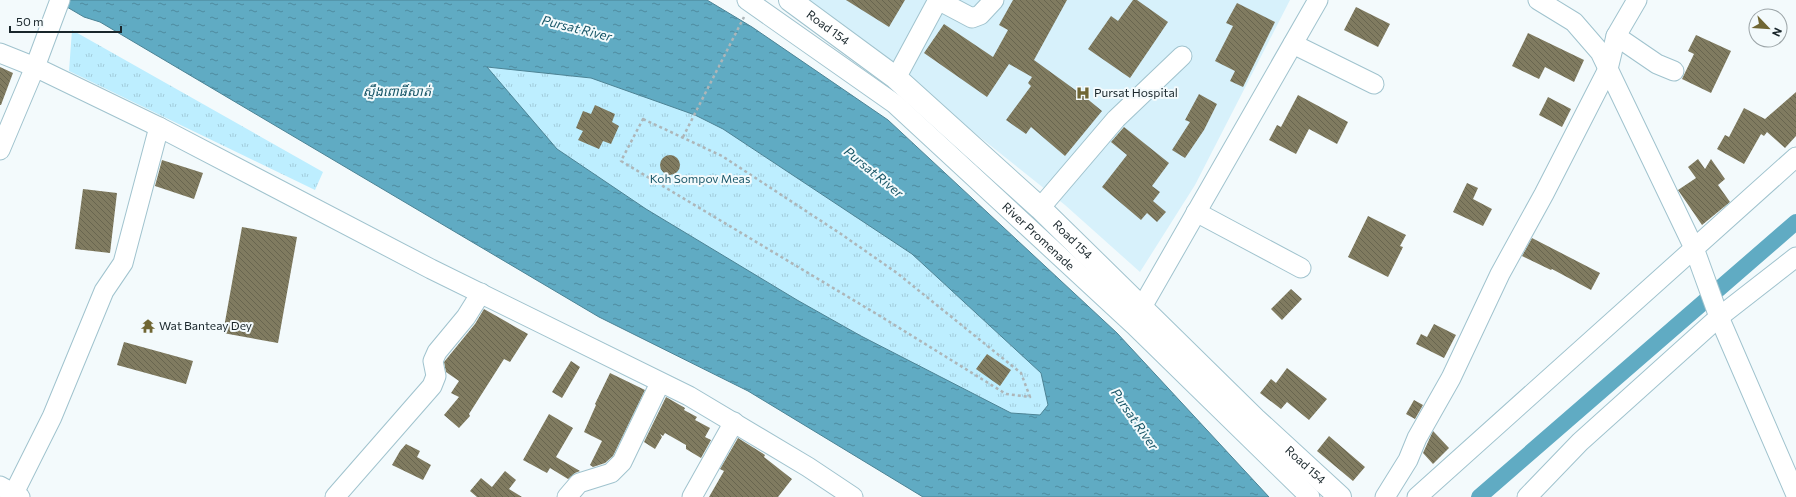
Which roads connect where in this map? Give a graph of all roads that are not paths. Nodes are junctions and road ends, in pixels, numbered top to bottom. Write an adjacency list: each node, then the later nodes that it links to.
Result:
1 (60, 0): 13 (street)
2 (790, 0): 16 (main road, Road 154)
3 (938, 0): 4 (street); 16 (street)
4 (994, 0)
5 (1318, 0): 10 (street)
6 (1538, 0): 14 (street)
7 (1637, 0): 9 (street)
8 (749, 4): 37 (street, River Promenade)
9 (1616, 36): 14 (street); 15 (street)
10 (1293, 44): 17 (street); 22 (street)
11 (0, 53): 13 (street)
12 (1182, 56): 21 (street)
13 (35, 67): 18 (street); 19 (street)
14 (1608, 69): 23 (street); 39 (street)
15 (1674, 71)
16 (896, 78): 21 (main road, Road 154)
17 (1374, 84)
18 (159, 127): 26 (street); 31 (street)
19 (0, 150)
20 (1796, 157): 23 (street)
21 (1040, 208): 27 (main road, Road 154)
22 (1196, 212): 25 (street); 27 (street)
23 (1694, 248): 28 (street); 40 (street)
24 (1796, 257): 28 (street)
25 (1301, 268)
26 (481, 293): 29 (street); 34 (street)
27 (1142, 307): 38 (main road, Road 154)
28 (1719, 317): 32 (street); 41 (street)
29 (660, 383): 30 (street); 35 (street)
30 (734, 422): 33 (street); 36 (street)
31 (12, 494)
32 (1796, 495)
33 (848, 496)
34 (335, 497)
35 (567, 497)
36 (692, 497)
37 (1310, 497)
38 (1340, 497)
39 (1385, 497)
40 (1417, 497)
41 (1527, 497)

